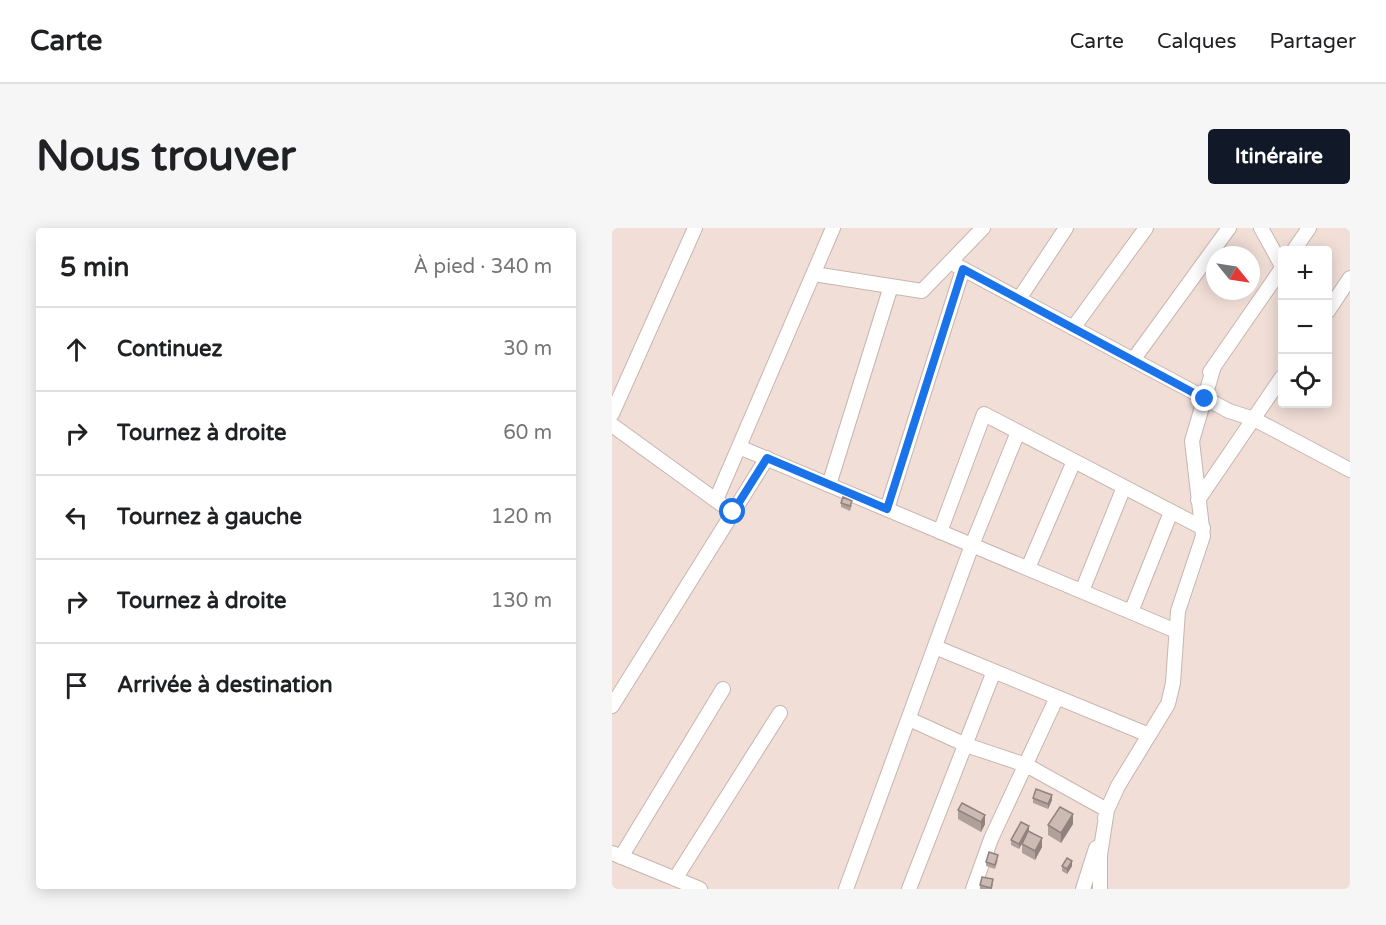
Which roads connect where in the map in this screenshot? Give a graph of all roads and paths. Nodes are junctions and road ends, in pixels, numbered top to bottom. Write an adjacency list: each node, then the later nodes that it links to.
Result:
1 (695, 228): 23 (street)
2 (833, 228): 14 (street)
3 (982, 228): 11 (street)
4 (1066, 228): 17 (street)
5 (1146, 228): 19 (street)
6 (1229, 228): 20 (street)
7 (1261, 228): 10 (street)
8 (1309, 228): 9 (street)
9 (1297, 246)
10 (1278, 260)
11 (950, 262): 12 (street); 16 (street)
12 (963, 269): 17 (street); 35 (street)
13 (1278, 273): 22 (street)
14 (814, 274): 16 (street); 27 (street)
15 (1350, 278): 18 (street)
16 (891, 286): 31 (street)
17 (1019, 299): 19 (street)
18 (1332, 305)
19 (1072, 328): 20 (street)
20 (1132, 360): 22 (street)
21 (1278, 383): 24 (street)
22 (1200, 396): 24 (street); 34 (street)
23 (612, 414)
24 (1254, 419): 30 (street); 34 (street)
25 (612, 425): 33 (street)
26 (1018, 432): 29 (street); 39 (street); 40 (street)
27 (739, 447): 28 (street); 33 (street)
28 (767, 458): 31 (street); 36 (street)
29 (1074, 461): 32 (street); 41 (street)
30 (1350, 470)
31 (829, 485): 35 (street)
32 (1124, 487): 37 (street); 42 (street)
33 (716, 500): 36 (street)
34 (1198, 500): 38 (street)
35 (887, 509): 39 (street)
36 (733, 512): 49 (street)
37 (1172, 512): 38 (street); 43 (street)
38 (1203, 528): 44 (street)
39 (940, 532): 40 (street)
40 (972, 545): 41 (street); 45 (street)
41 (1028, 568): 42 (street)
42 (1082, 591): 43 (street)
43 (1131, 612): 44 (street)
44 (1176, 631): 52 (street)
45 (935, 647): 46 (street); 51 (street)
46 (994, 671): 48 (street); 53 (street)
47 (723, 689): 56 (street)
48 (1057, 697): 52 (street); 54 (street)
49 (612, 706)
50 (780, 713): 57 (street)
51 (909, 719): 53 (street); 59 (street)
52 (1149, 735): 55 (street)
53 (966, 745): 54 (street); 60 (street)
54 (1026, 765): 55 (street); 61 (street)
55 (1107, 810): 62 (street); 63 (street)
56 (616, 855): 57 (street)
57 (675, 879): 58 (street)
58 (700, 889)
59 (846, 889)
60 (909, 889)
61 (973, 889)
62 (1083, 889)
63 (1100, 889)

